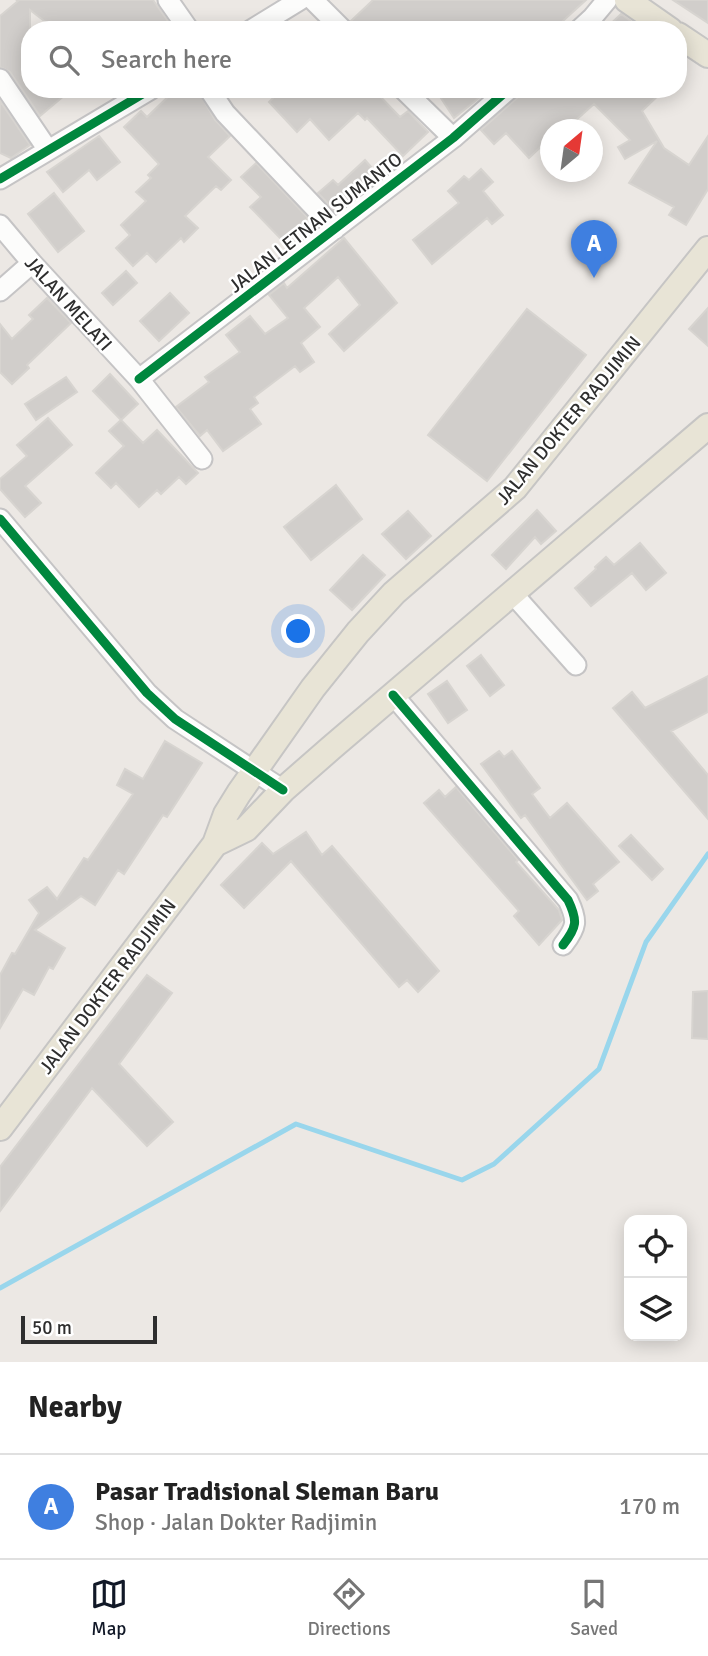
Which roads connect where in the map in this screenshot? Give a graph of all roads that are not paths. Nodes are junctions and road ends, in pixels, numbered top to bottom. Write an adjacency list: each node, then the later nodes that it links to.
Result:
1 (168, 0): 6 (street)
2 (300, 0): 7 (street)
3 (313, 0): 8 (street)
4 (607, 0): 9 (street)
5 (626, 0): 10 (main road)
6 (183, 21)
7 (266, 21)
8 (334, 21)
9 (589, 21)
10 (657, 21)
11 (687, 41): 12 (main road)
12 (708, 55)
13 (0, 79): 19 (street)
14 (136, 98): 19 (street)
15 (215, 98): 22 (street)
16 (412, 98): 18 (street)
17 (499, 98): 18 (street, JALAN LETNAN SUMANTO)
18 (453, 138): 22 (street, JALAN LETNAN SUMANTO)
19 (48, 150): 20 (street)
20 (0, 179)
21 (0, 225): 24 (street, JALAN MELATI)
22 (335, 229): 26 (street, JALAN LETNAN SUMANTO)
23 (708, 250): 33 (main road, JALAN DOKTER RADJIMIN)
24 (32, 263): 25 (street); 26 (street, JALAN MELATI)
25 (0, 291)
26 (139, 379): 28 (street, JALAN MELATI)
27 (708, 426): 30 (main road, JALAN DOKTER RADJIMIN)
28 (202, 459)
29 (0, 519): 33 (street)
30 (513, 594): 31 (street); 32 (main road, JALAN DOKTER RADJIMIN)
31 (576, 665)
32 (393, 695): 34 (main road, JALAN DOKTER RADJIMIN); 36 (street)
33 (255, 769): 34 (street); 35 (main road, JALAN DOKTER RADJIMIN)
34 (284, 790): 35 (main road, JALAN DOKTER RADJIMIN)
35 (215, 844): 37 (main road, JALAN DOKTER RADJIMIN)
36 (563, 945)
37 (0, 1128)

